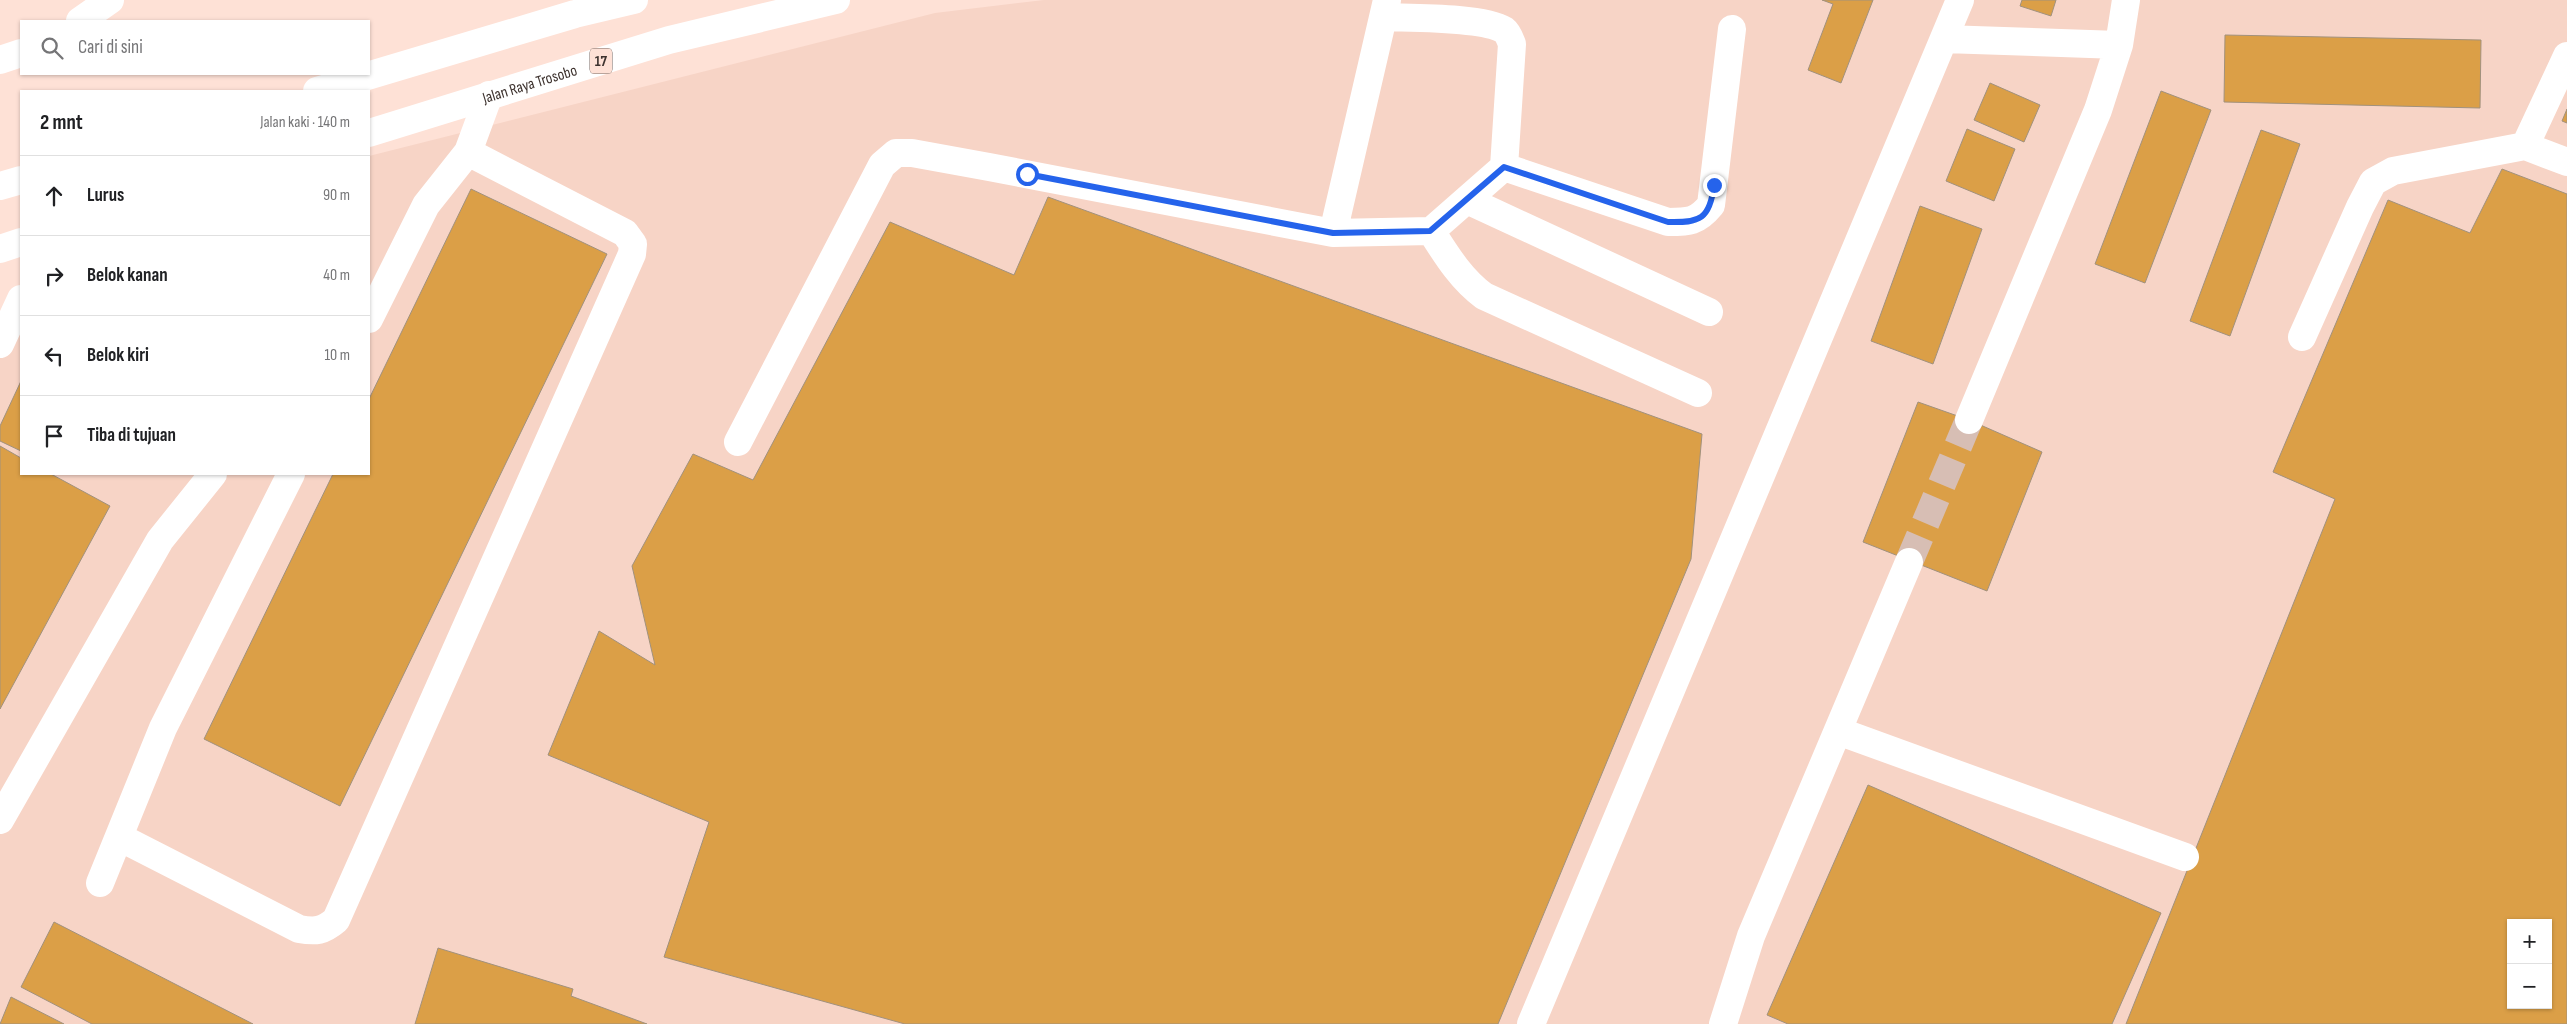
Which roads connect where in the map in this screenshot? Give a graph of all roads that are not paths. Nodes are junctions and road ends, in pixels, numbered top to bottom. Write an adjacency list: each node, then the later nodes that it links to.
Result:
1 (110, 0): 7 (main road)
2 (634, 0): 14 (main road)
3 (836, 0): 15 (main road, Jalan Raya Trosobo / 17)
4 (1960, 0): 9 (main road)
5 (2126, 0): 10 (main road)
6 (1386, 8): 20 (main road); 25 (main road)
7 (81, 20)
8 (1732, 29): 20 (main road)
9 (1944, 39): 10 (main road); 44 (main road)
10 (2119, 45): 34 (main road)
11 (20, 53): 13 (main road)
12 (2567, 56): 17 (main road)
13 (0, 60)
14 (320, 90)
15 (489, 95): 16 (main road, Jalan Raya Trosobo / 17); 18 (main road)
16 (370, 132)
17 (2525, 146): 19 (main road); 31 (main road)
18 (468, 152): 30 (main road); 41 (main road)
19 (2567, 162)
20 (1504, 167): 23 (main road)
21 (20, 180): 22 (main road)
22 (0, 186)
23 (1467, 200): 24 (main road); 29 (main road)
24 (1430, 231): 25 (main road); 33 (main road)
25 (1333, 233): 35 (main road)
26 (20, 242): 27 (main road)
27 (0, 249)
28 (20, 301): 32 (main road)
29 (1709, 312)
30 (370, 317)
31 (2302, 337)
32 (0, 344)
33 (1698, 393)
34 (1969, 420)
35 (738, 442)
36 (212, 475): 40 (main road)
37 (290, 475): 41 (main road)
38 (1909, 562): 39 (main road)
39 (1838, 731): 42 (main road); 45 (main road)
40 (0, 820)
41 (119, 837): 43 (main road)
42 (2185, 857)
43 (100, 883)
44 (1531, 1024)
45 (1723, 1024)

